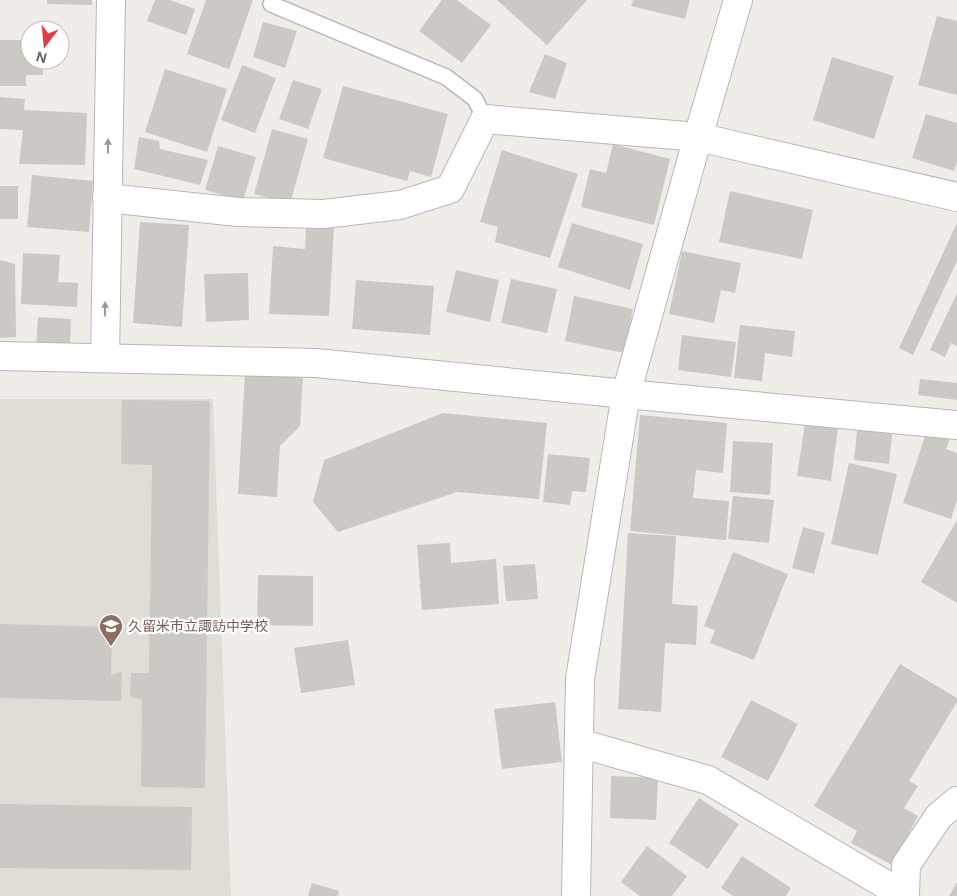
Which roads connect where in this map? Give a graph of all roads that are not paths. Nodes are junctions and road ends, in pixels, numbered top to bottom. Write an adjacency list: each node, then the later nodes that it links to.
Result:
1 (111, 0): 7 (street, one-way to 1)
2 (273, 0): 4 (lane)
3 (738, 0): 5 (street)
4 (485, 119): 5 (street); 7 (street)
5 (698, 138): 6 (street); 10 (street)
6 (957, 196)
7 (107, 198): 9 (street, one-way to 7)
8 (0, 356): 9 (street)
9 (104, 358): 10 (street)
10 (626, 394): 11 (street); 12 (street)
11 (957, 425)
12 (579, 743): 14 (street); 15 (street)
13 (957, 801): 15 (street)
14 (576, 896)
15 (905, 896)

